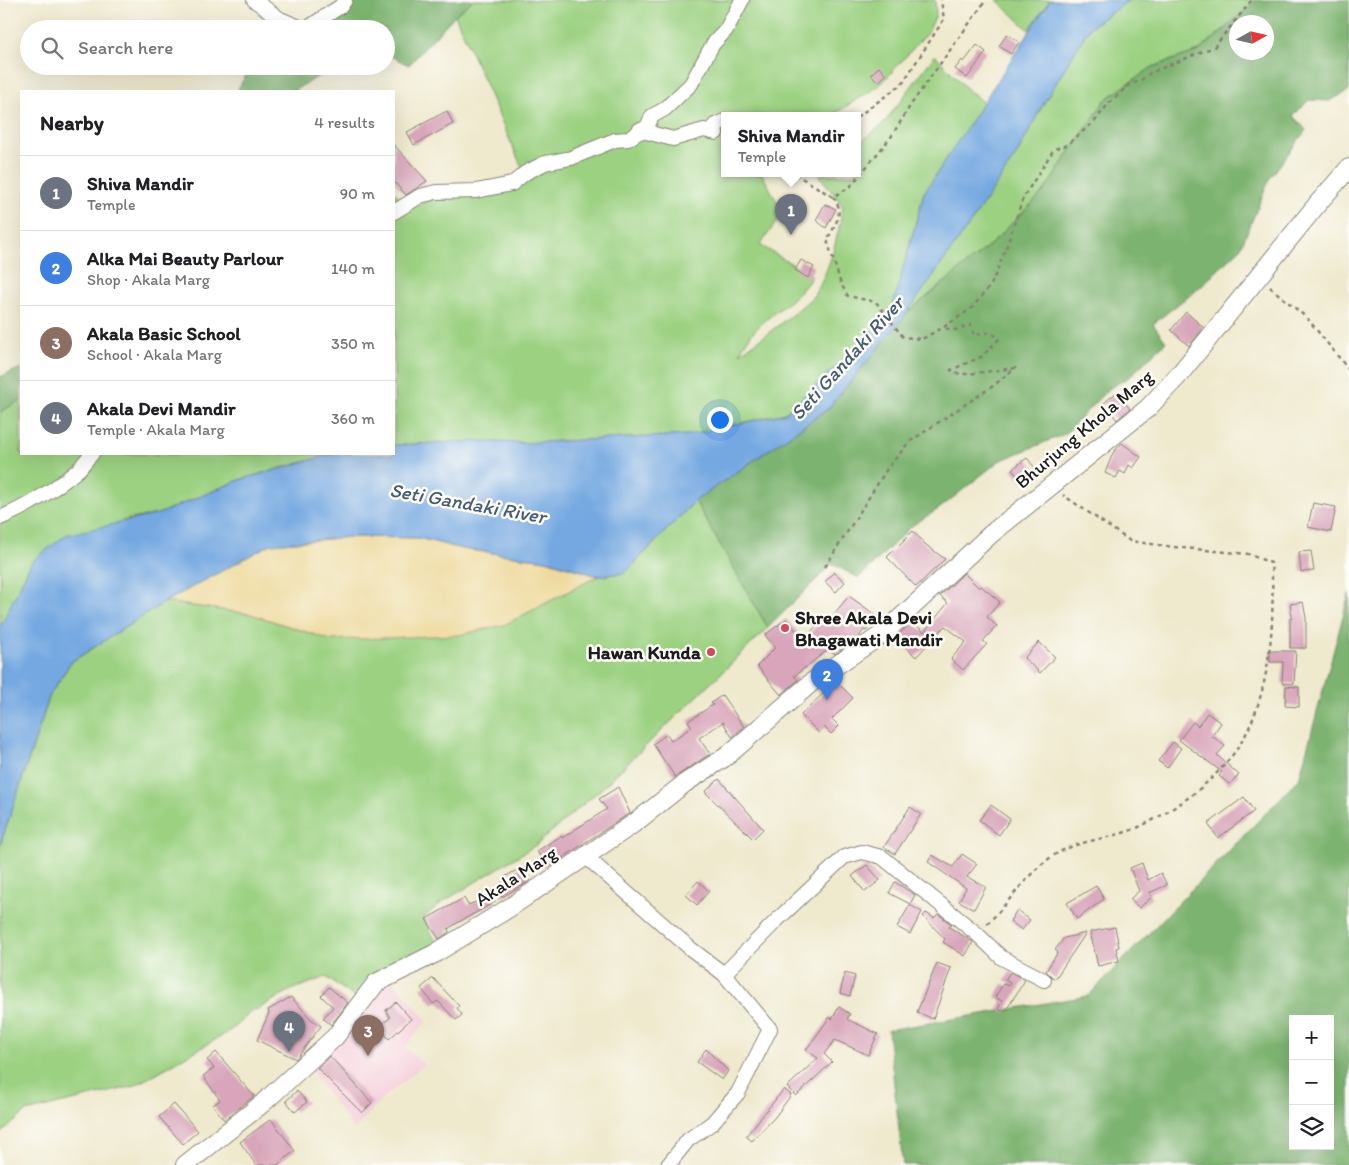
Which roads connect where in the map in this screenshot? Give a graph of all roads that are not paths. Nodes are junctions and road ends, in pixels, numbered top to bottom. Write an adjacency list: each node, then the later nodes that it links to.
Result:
1 (254, 0): 4 (street)
2 (345, 0): 5 (street)
3 (742, 0): 7 (street)
4 (282, 20)
5 (319, 20)
6 (721, 123): 7 (street)
7 (639, 130): 9 (street)
8 (1349, 168): 12 (main road, Bhurjung Khola Marg)
9 (395, 211)
10 (91, 455): 11 (street)
11 (0, 518)
12 (884, 633): 13 (main road, Akala Marg)
13 (585, 856): 14 (street); 16 (main road, Akala Marg)
14 (724, 974): 15 (street); 17 (street)
15 (1044, 980)
16 (185, 1165)
17 (668, 1165)

